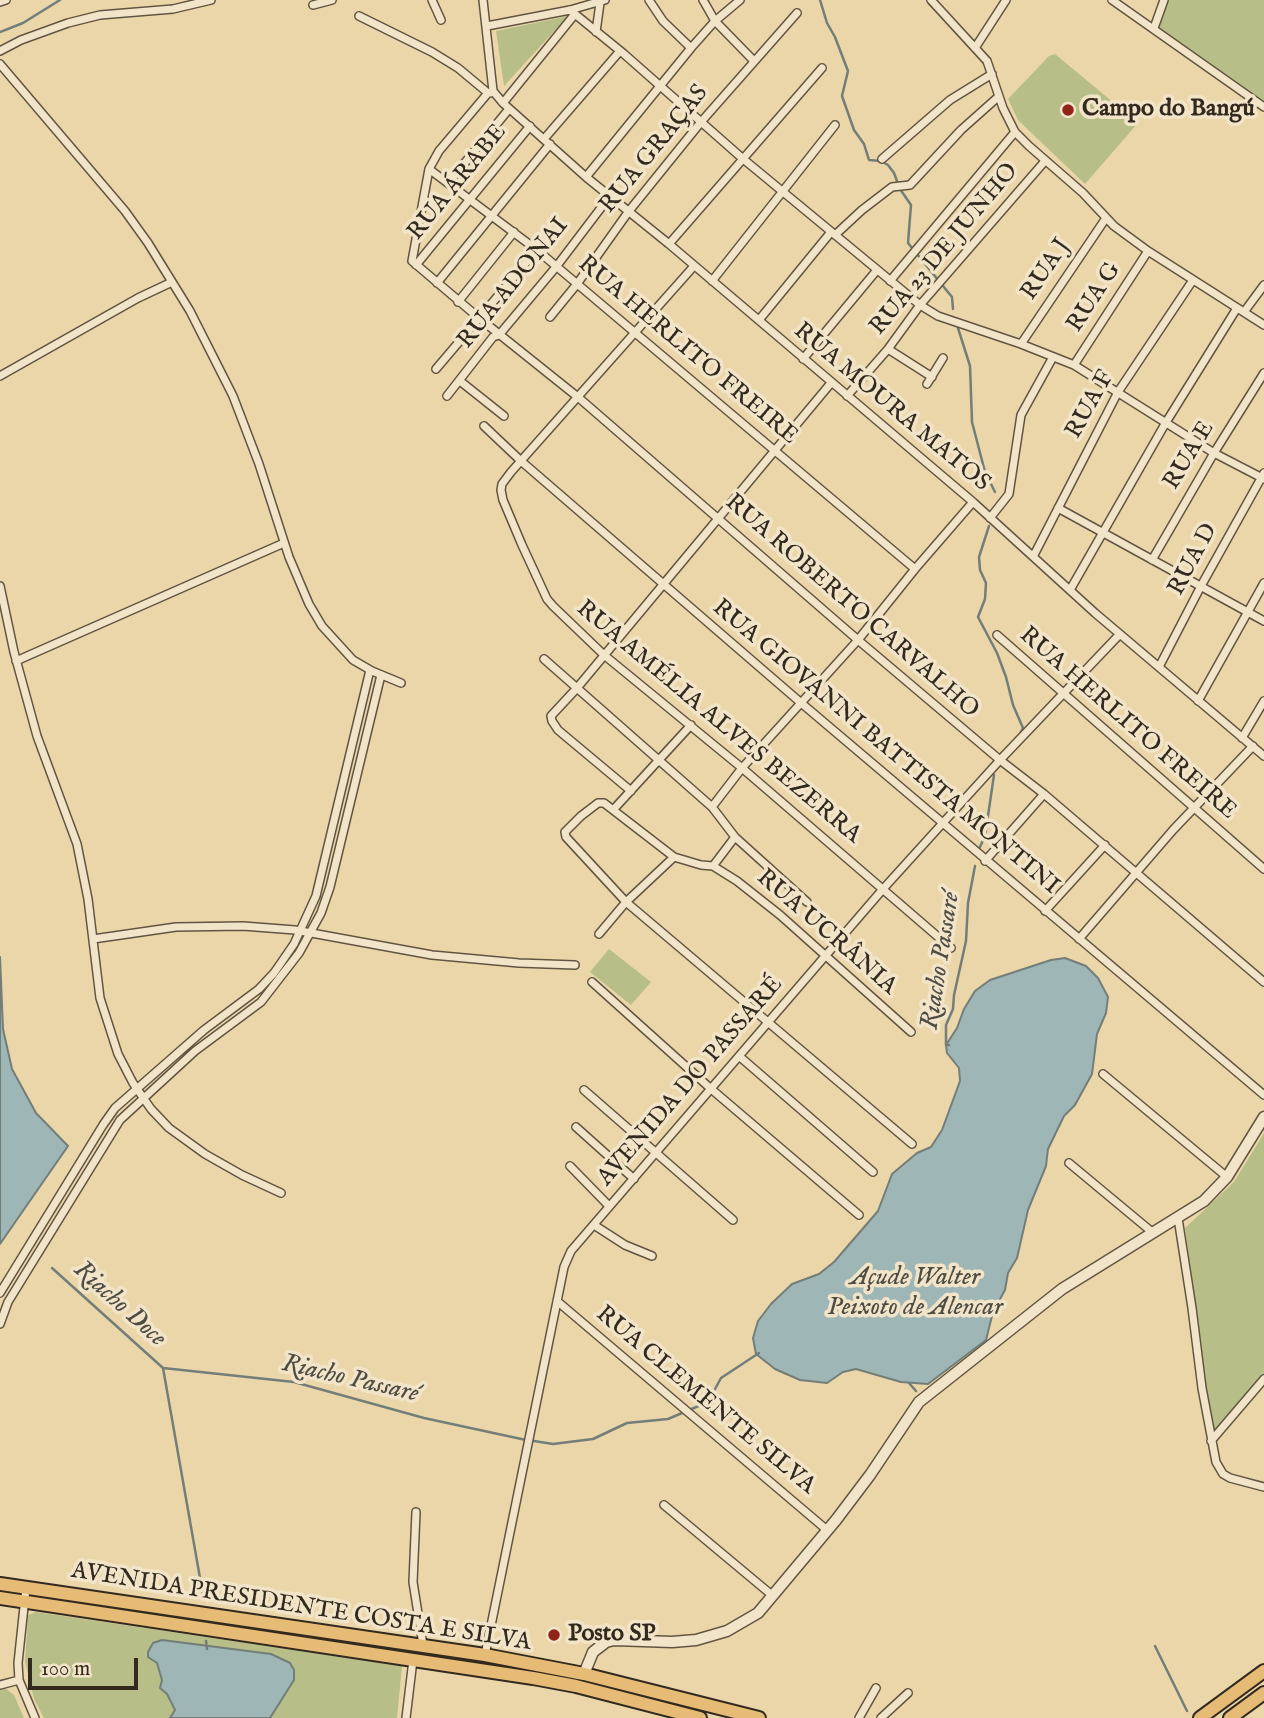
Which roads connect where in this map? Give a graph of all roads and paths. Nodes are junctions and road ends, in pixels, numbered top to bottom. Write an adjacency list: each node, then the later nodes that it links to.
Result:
1 (6, 0): 14 (street)
2 (211, 0): 26 (street)
3 (332, 0): 15 (street)
4 (432, 0): 19 (street)
5 (484, 0): 21 (street)
6 (649, 0): 24 (street)
7 (703, 0): 20 (street)
8 (740, 0): 20 (street)
9 (931, 0): 25 (street)
10 (1006, 0): 25 (street)
11 (1112, 0): 22 (street)
12 (1164, 0): 22 (street)
13 (602, 1): 16 (street); 23 (street)
14 (0, 2)
15 (313, 5)
16 (573, 12): 21 (street); 23 (street); 35 (street)
17 (797, 13): 28 (street, RUA GRAÇAS)
18 (359, 16): 33 (street, RUA MOURA MATOS)
19 (440, 20)
20 (715, 22): 24 (street); 28 (street)
21 (487, 26): 33 (street)
22 (1154, 29): 36 (street)
23 (596, 32): 27 (street)
24 (691, 48): 32 (street)
25 (975, 48): 31 (street)
26 (0, 51)
27 (620, 51): 32 (street); 41 (street)
28 (754, 61): 37 (street, RUA GRAÇAS)
29 (0, 64): 66 (street)
30 (822, 68): 42 (street)
31 (992, 74): 34 (street); 43 (street)
32 (660, 86): 37 (street); 46 (street)
33 (491, 92): 35 (street, RUA MOURA MATOS); 45 (street)
34 (998, 97): 40 (street); 55 (street)
35 (506, 106): 39 (street, RUA MOURA MATOS); 47 (street)
36 (1264, 107)
37 (701, 122): 42 (street); 51 (street, RUA GRAÇAS)
38 (835, 125): 48 (street)
39 (530, 126): 41 (street, RUA MOURA MATOS); 50 (street, RUA ÁRABE)
40 (1015, 132): 44 (street); 65 (street)
41 (547, 141): 46 (street, RUA MOURA MATOS); 52 (street)
42 (742, 158): 48 (street); 56 (street)
43 (882, 159)
44 (1045, 161): 53 (street); 71 (street, RUA 23 DE JUNHO)
45 (429, 169): 47 (street, RUA HERLITO FREIRE); 59 (street)
46 (586, 177): 49 (street, RUA MOURA MATOS)
47 (449, 182): 50 (street, RUA HERLITO FREIRE)
48 (782, 191): 55 (street); 64 (street)
49 (610, 196): 51 (street, RUA MOURA MATOS); 61 (street, RUA ADONAI)
50 (471, 198): 52 (street, RUA HERLITO FREIRE); 59 (street, RUA ÁRABE)
51 (629, 211): 56 (street, RUA MOURA MATOS); 68 (street, RUA GRAÇAS)
52 (493, 215): 54 (street, RUA HERLITO FREIRE); 67 (street)
53 (1106, 218): 58 (street); 79 (street, RUA J)
54 (514, 232): 57 (street, RUA HERLITO FREIRE); 70 (street)
55 (833, 233): 62 (street); 75 (street)
56 (669, 244): 60 (street, RUA MOURA MATOS)
57 (537, 250): 61 (street, RUA HERLITO FREIRE); 74 (street)
58 (1148, 251): 63 (street); 84 (street, RUA G)
59 (414, 263): 67 (street, RUA ROBERTO CARVALHO)
60 (694, 266): 64 (street, RUA MOURA MATOS); 77 (street)
61 (556, 267): 68 (street, RUA HERLITO FREIRE); 78 (street, RUA ADONAI)
62 (877, 270): 65 (street); 83 (street)
63 (1193, 280): 72 (street); 90 (street, RUA F)
64 (712, 281): 75 (street, RUA MOURA MATOS)
65 (890, 281): 71 (street)
66 (172, 282): 87 (street); 106 (street)
67 (438, 283): 70 (street, RUA ROBERTO CARVALHO)
68 (577, 284): 73 (street, RUA GRAÇAS); 77 (street, RUA HERLITO FREIRE)
69 (1264, 285): 72 (street)
70 (458, 302): 74 (street, RUA ROBERTO CARVALHO)
71 (920, 305): 79 (street); 80 (street, RUA 23 DE JUNHO)
72 (1240, 310): 76 (street); 95 (street)
73 (550, 317)
74 (479, 318): 78 (street, RUA ROBERTO CARVALHO); 85 (street)
75 (759, 320): 83 (street, RUA MOURA MATOS)
76 (1264, 326)
77 (635, 333): 93 (street); 97 (street, RUA HERLITO FREIRE)
78 (499, 335): 88 (street, RUA ADONAI); 93 (street, RUA ROBERTO CARVALHO)
79 (1021, 344): 82 (street)
80 (888, 349): 81 (street); 92 (street, RUA 23 DE JUNHO)
81 (943, 358)
82 (1053, 358): 84 (street); 104 (street)
83 (803, 359): 89 (street, RUA MOURA MATOS)
84 (1074, 365): 90 (street)
85 (436, 369)
86 (1264, 373): 98 (street, RUA E)
87 (0, 376)
88 (460, 381): 91 (street, RUA ADONAI); 94 (street)
89 (831, 383): 92 (street, RUA MOURA MATOS); 97 (street)
90 (1118, 392): 95 (street); 102 (street, RUA F)
91 (447, 396)
92 (847, 396): 101 (street, RUA MOURA MATOS)
93 (579, 398): 99 (street); 103 (street, RUA ROBERTO CARVALHO)
94 (504, 416)
95 (1165, 424): 98 (street); 105 (street)
96 (484, 426): 99 (street, RUA GIOVANNI BATTISTA MONTINI)
97 (775, 450): 103 (street); 109 (street, RUA HERLITO FREIRE)
98 (1214, 453): 100 (street); 108 (street, RUA E)
99 (521, 461): 111 (street, RUA GIOVANNI BATTISTA MONTINI); 120 (street, RUA AMÉLIA ALVES BEZERRA)
100 (1263, 477): 113 (street, RUA D)
101 (973, 502): 104 (street, RUA MOURA MATOS); 109 (street)
102 (1058, 508): 105 (street); 107 (street, RUA F)
103 (719, 517): 111 (street); 119 (street, RUA ROBERTO CARVALHO)
104 (990, 518): 107 (street, RUA MOURA MATOS)
105 (1104, 532): 108 (street); 114 (street)
106 (284, 543): 122 (street); 124 (street)
107 (1034, 555): 114 (street, RUA MOURA MATOS)
108 (1152, 560): 113 (street)
109 (915, 569): 119 (street)
110 (1264, 583): 115 (street)
111 (663, 584): 120 (street); 131 (street, RUA GIOVANNI BATTISTA MONTINI)
112 (0, 586): 122 (street)
113 (1201, 586): 115 (street); 123 (street, RUA D)
114 (1070, 590): 117 (street, RUA MOURA MATOS)
115 (1247, 612): 116 (street); 129 (street)
116 (1264, 621)
117 (1120, 634): 123 (street, RUA MOURA MATOS); 128 (street, AVENIDA DO PASSARÉ)
118 (997, 635): 128 (street, RUA HERLITO FREIRE)
119 (858, 640): 131 (street); 137 (street, RUA ROBERTO CARVALHO)
120 (604, 655): 127 (street); 132 (street, RUA AMÉLIA ALVES BEZERRA)
121 (544, 659): 127 (street)
122 (16, 661): 159 (street)
123 (1159, 667): 129 (street, RUA MOURA MATOS)
124 (370, 670): 125 (street); 156 (street)
125 (381, 675): 126 (street); 157 (street)
126 (401, 683)
127 (577, 688): 136 (street); 139 (street)
128 (1064, 692): 137 (street, AVENIDA DO PASSARÉ); 142 (street, RUA HERLITO FREIRE)
129 (1198, 701): 133 (street, RUA MOURA MATOS)
130 (1264, 701): 133 (street)
131 (800, 702): 138 (street); 144 (street, RUA GIOVANNI BATTISTA MONTINI)
132 (691, 725): 136 (street); 138 (street, RUA AMÉLIA ALVES BEZERRA)
133 (1242, 738): 134 (street, RUA MOURA MATOS)
134 (1253, 746): 135 (street, RUA MOURA MATOS); 142 (street)
135 (1264, 755)
136 (659, 759): 139 (street); 141 (street)
137 (1000, 760): 140 (street, RUA ROBERTO CARVALHO); 144 (street, AVENIDA DO PASSARÉ)
138 (742, 768): 141 (street); 152 (street, RUA AMÉLIA ALVES BEZERRA)
139 (631, 791): 143 (street)
140 (1045, 794): 146 (street, RUA ROBERTO CARVALHO); 148 (street)
141 (712, 807): 145 (street, RUA UCRÂNIA)
142 (1194, 809): 150 (street, RUA HERLITO FREIRE); 151 (street)
143 (613, 810): 147 (street); 153 (street)
144 (943, 823): 148 (street, RUA GIOVANNI BATTISTA MONTINI); 152 (street, AVENIDA DO PASSARÉ)
145 (735, 837): 149 (street); 154 (street, RUA UCRÂNIA)
146 (1105, 845): 151 (street, RUA ROBERTO CARVALHO); 155 (street)
147 (674, 857): 149 (street); 153 (street)
148 (985, 861): 155 (street, RUA GIOVANNI BATTISTA MONTINI)
149 (713, 866): 162 (street, RUA UCRÂNIA)
150 (1264, 869)
151 (1136, 874): 160 (street); 165 (street, RUA ROBERTO CARVALHO)
152 (883, 889): 161 (street, RUA AMÉLIA ALVES BEZERRA); 162 (street, AVENIDA DO PASSARÉ)
153 (626, 902): 158 (street); 166 (street)
154 (807, 902)
155 (1045, 911): 160 (street, RUA GIOVANNI BATTISTA MONTINI)
156 (300, 931): 157 (street); 159 (street); 170 (street)
157 (311, 933): 163 (street); 174 (street)
158 (599, 934)
159 (93, 939): 170 (street)
160 (1079, 939): 173 (street, RUA GIOVANNI BATTISTA MONTINI)
161 (951, 948)
162 (825, 957): 166 (street, AVENIDA DO PASSARÉ); 167 (street, RUA UCRÂNIA)
163 (575, 965)
164 (592, 982): 171 (street)
165 (1264, 982)
166 (769, 1023): 168 (street, AVENIDA DO PASSARÉ); 177 (street)
167 (911, 1032)
168 (738, 1056): 171 (street, AVENIDA DO PASSARÉ); 181 (street)
169 (1102, 1074): 182 (street)
170 (137, 1088): 174 (street); 192 (street)
171 (710, 1088): 178 (street, AVENIDA DO PASSARÉ); 186 (street)
172 (584, 1090): 178 (street)
173 (1264, 1095)
174 (143, 1097): 184 (street); 194 (street)
175 (1264, 1117): 182 (street)
176 (576, 1127): 183 (street)
177 (912, 1144)
178 (656, 1153): 183 (street, AVENIDA DO PASSARÉ); 188 (street)
179 (1069, 1163): 190 (street)
180 (570, 1166): 185 (street)
181 (873, 1172)
182 (1227, 1177): 187 (street)
183 (634, 1179): 185 (street, AVENIDA DO PASSARÉ)
184 (281, 1192)
185 (609, 1206): 189 (street, AVENIDA DO PASSARÉ)
186 (859, 1215)
187 (1178, 1218): 190 (street); 196 (street)
188 (733, 1220)
189 (594, 1224): 191 (street); 193 (street, AVENIDA DO PASSARÉ)
190 (1152, 1232): 200 (street)
191 (652, 1256)
192 (0, 1293)
193 (557, 1301): 200 (street, RUA CLEMENTE SILVA); 211 (street, AVENIDA DO PASSARÉ)
194 (0, 1324)
195 (1264, 1379): 196 (street)
196 (1211, 1441): 197 (street)
197 (1264, 1487)
198 (664, 1505): 203 (street)
199 (416, 1512): 208 (street)
200 (827, 1530): 203 (street)
201 (0, 1584): 202 (main road, AVENIDA PRESIDENTE COSTA E SILVA)
202 (26, 1588): 205 (street); 206 (main road, AVENIDA PRESIDENTE COSTA E SILVA)
203 (774, 1596): 214 (street)
204 (0, 1598): 205 (main road, AVENIDA PRESIDENTE COSTA E SILVA)
205 (24, 1602): 209 (main road, AVENIDA PRESIDENTE COSTA E SILVA); 215 (street)
206 (354, 1635): 207 (main road, AVENIDA PRESIDENTE COSTA E SILVA); 209 (main road)
207 (374, 1638): 208 (main road, AVENIDA PRESIDENTE COSTA E SILVA); 210 (main road)
208 (423, 1645): 211 (main road, AVENIDA PRESIDENTE COSTA E SILVA)
209 (351, 1651): 210 (main road, AVENIDA PRESIDENTE COSTA E SILVA)
210 (372, 1653): 212 (main road, AVENIDA PRESIDENTE COSTA E SILVA)
211 (485, 1655): 214 (main road, AVENIDA PRESIDENTE COSTA E SILVA)
212 (413, 1659): 214 (main road, AVENIDA PRESIDENTE COSTA E SILVA); 224 (street)
213 (1264, 1671): 229 (main road)
214 (575, 1677): 220 (main road, AVENIDA PRESIDENTE COSTA E SILVA); 222 (main road, AVENIDA PRESIDENTE COSTA E SILVA)
215 (19, 1680): 216 (street); 223 (street)
216 (0, 1685)
217 (876, 1688): 227 (street)
218 (908, 1693): 228 (street)
219 (1264, 1693): 230 (main road)
220 (683, 1699): 221 (main road, AVENIDA PRESIDENTE COSTA E SILVA); 222 (main road)
221 (704, 1704): 225 (main road); 226 (main road, AVENIDA PRESIDENTE COSTA E SILVA)
222 (679, 1713): 225 (main road, AVENIDA PRESIDENTE COSTA E SILVA)
223 (35, 1718)
224 (406, 1718)
225 (700, 1718)
226 (759, 1718)
227 (859, 1718)
228 (881, 1718)
229 (1200, 1718)
230 (1230, 1718)

